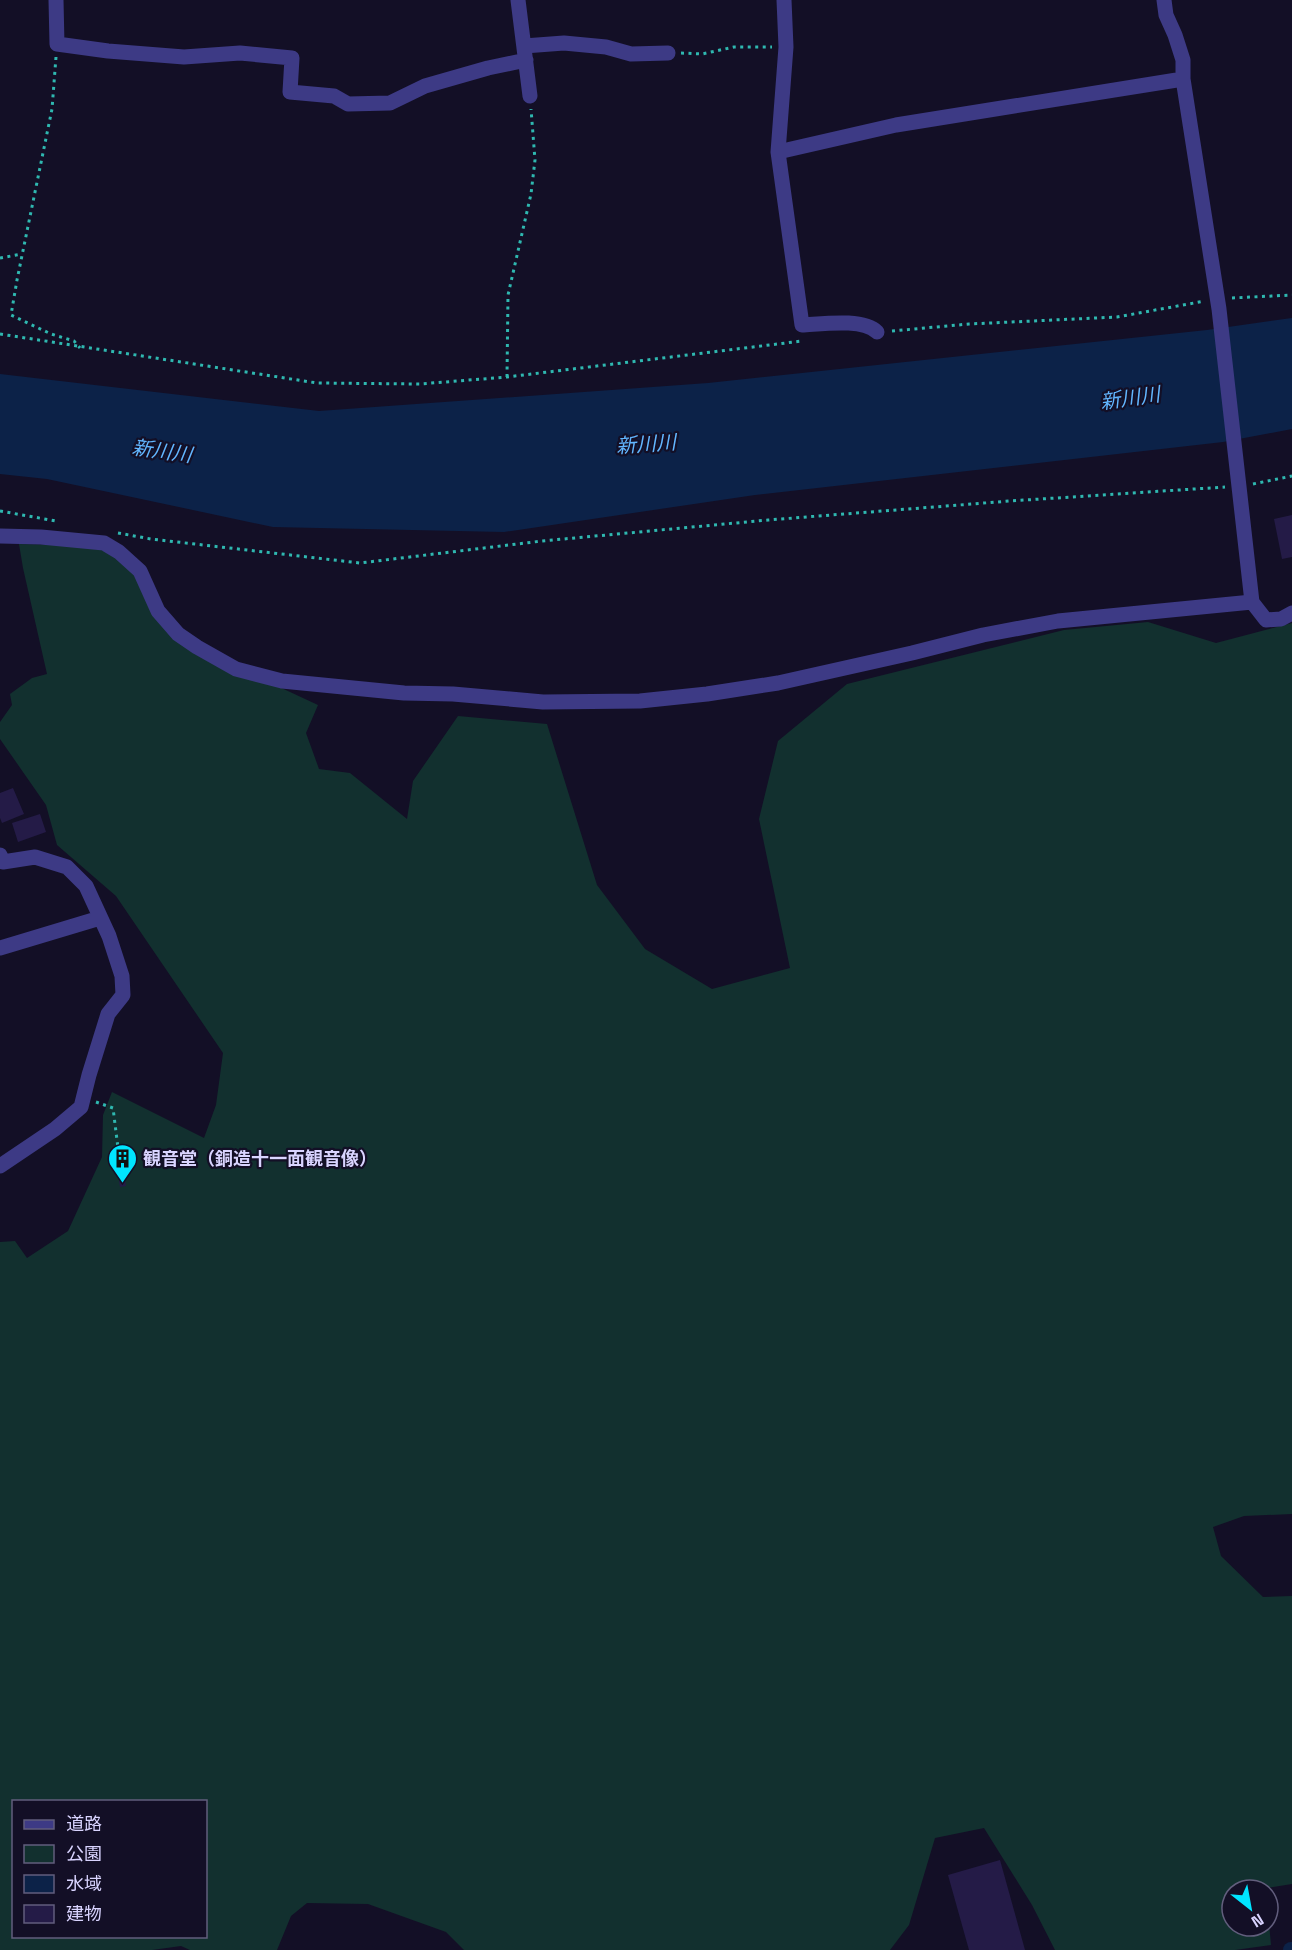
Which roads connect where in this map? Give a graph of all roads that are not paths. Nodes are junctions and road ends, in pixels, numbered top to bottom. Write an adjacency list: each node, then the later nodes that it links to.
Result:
1 (56, 0): 5 (street)
2 (518, 0): 5 (street)
3 (784, 0): 9 (street)
4 (1164, 0): 7 (street)
5 (525, 53): 6 (street); 8 (street)
6 (668, 53)
7 (1183, 79): 9 (street); 12 (street)
8 (530, 96)
9 (778, 152): 10 (street)
10 (877, 332)
11 (0, 536): 12 (street)
12 (1252, 602): 13 (street)
13 (1292, 613)
14 (0, 855): 15 (street)
15 (100, 918): 16 (street); 17 (street)
16 (0, 948)
17 (0, 1166)

